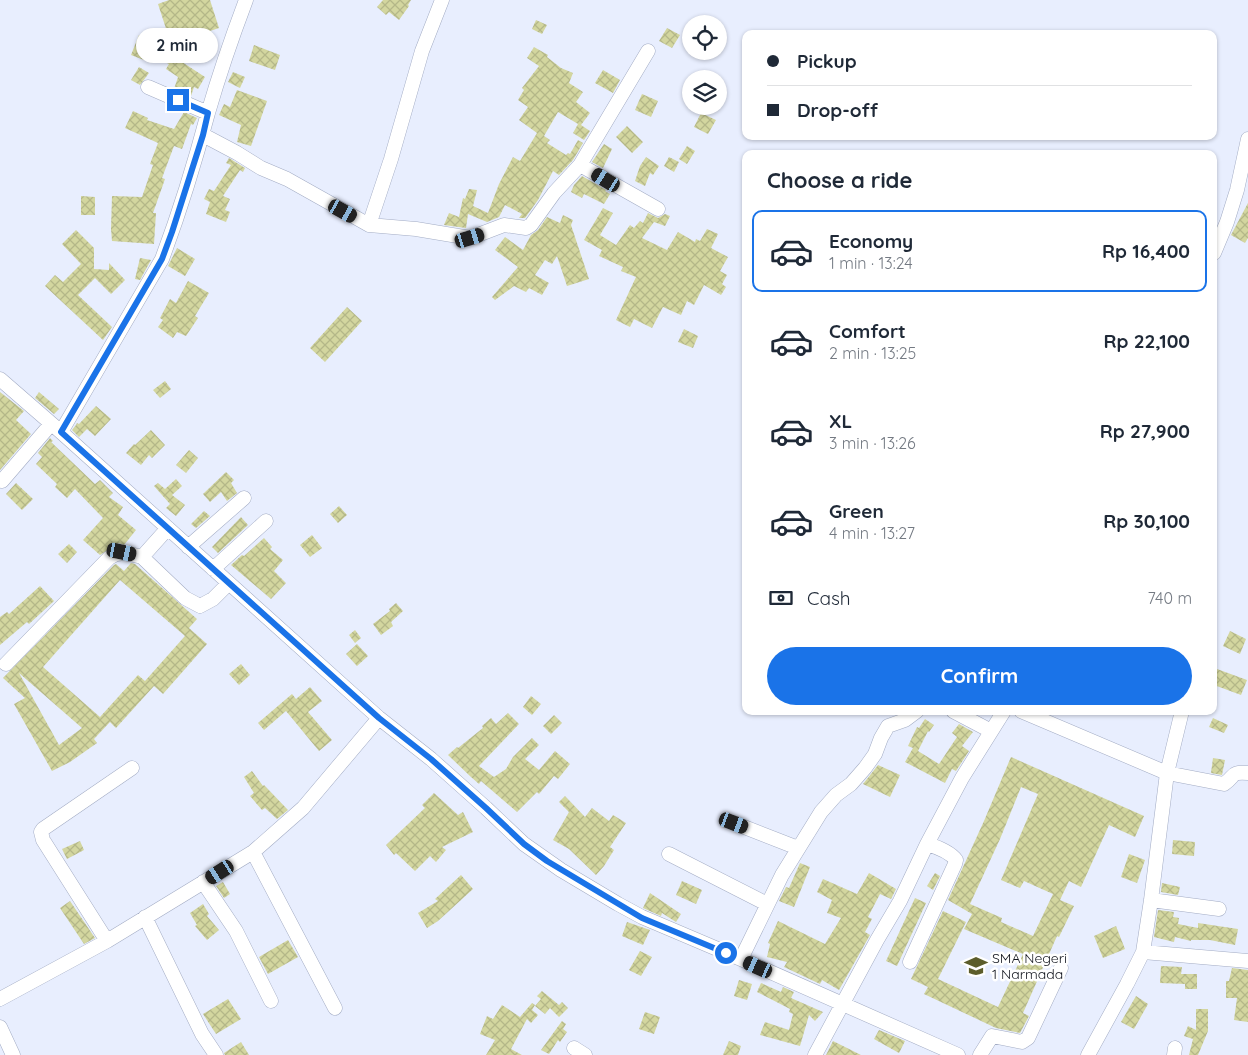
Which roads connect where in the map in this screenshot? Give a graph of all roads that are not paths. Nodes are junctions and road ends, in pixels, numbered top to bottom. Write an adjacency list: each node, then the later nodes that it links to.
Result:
1 (246, 0): 5 (street)
2 (442, 0): 10 (street)
3 (648, 51): 8 (street)
4 (148, 87): 5 (street)
5 (208, 113): 6 (street)
6 (203, 135): 10 (street); 13 (street)
7 (1248, 139): 11 (street)
8 (580, 165): 9 (street); 10 (street)
9 (658, 209)
10 (369, 225)
11 (1217, 246)
12 (0, 380): 13 (street)
13 (56, 428): 14 (street); 17 (street)
14 (2, 481)
15 (244, 498): 18 (street)
16 (266, 521): 20 (street)
17 (168, 528): 18 (street); 19 (street)
18 (188, 547): 20 (street)
19 (142, 557): 21 (street); 22 (street)
20 (213, 569): 21 (street)
21 (229, 583): 28 (street)
22 (6, 664)
23 (912, 715): 35 (street)
24 (961, 715): 29 (street)
25 (1001, 715): 29 (street)
26 (1031, 715): 31 (street)
27 (1181, 715): 31 (street)
28 (379, 718): 36 (street); 45 (street)
29 (991, 731): 34 (street)
30 (132, 768): 43 (street)
31 (1167, 772): 32 (street); 39 (street)
32 (1248, 773)
33 (734, 823): 35 (street)
34 (935, 847): 47 (street); 51 (street)
35 (798, 848): 40 (street)
36 (253, 852): 38 (street); 52 (street)
37 (669, 854): 40 (street)
38 (203, 882): 42 (street); 50 (street)
39 (1151, 900): 41 (street); 44 (street)
40 (767, 904): 45 (street)
41 (1219, 909)
42 (145, 917): 43 (street); 55 (street)
43 (107, 941): 49 (street)
44 (1143, 952): 46 (street); 59 (street)
45 (741, 959): 51 (street)
46 (1248, 961)
47 (910, 962)
48 (1061, 968): 58 (street)
49 (0, 1000)
50 (271, 1001)
51 (849, 1007): 56 (street); 57 (street)
52 (335, 1008)
53 (0, 1027): 54 (street)
54 (13, 1055)
55 (216, 1055)
56 (815, 1055)
57 (958, 1055)
58 (980, 1055)
59 (1088, 1055)

